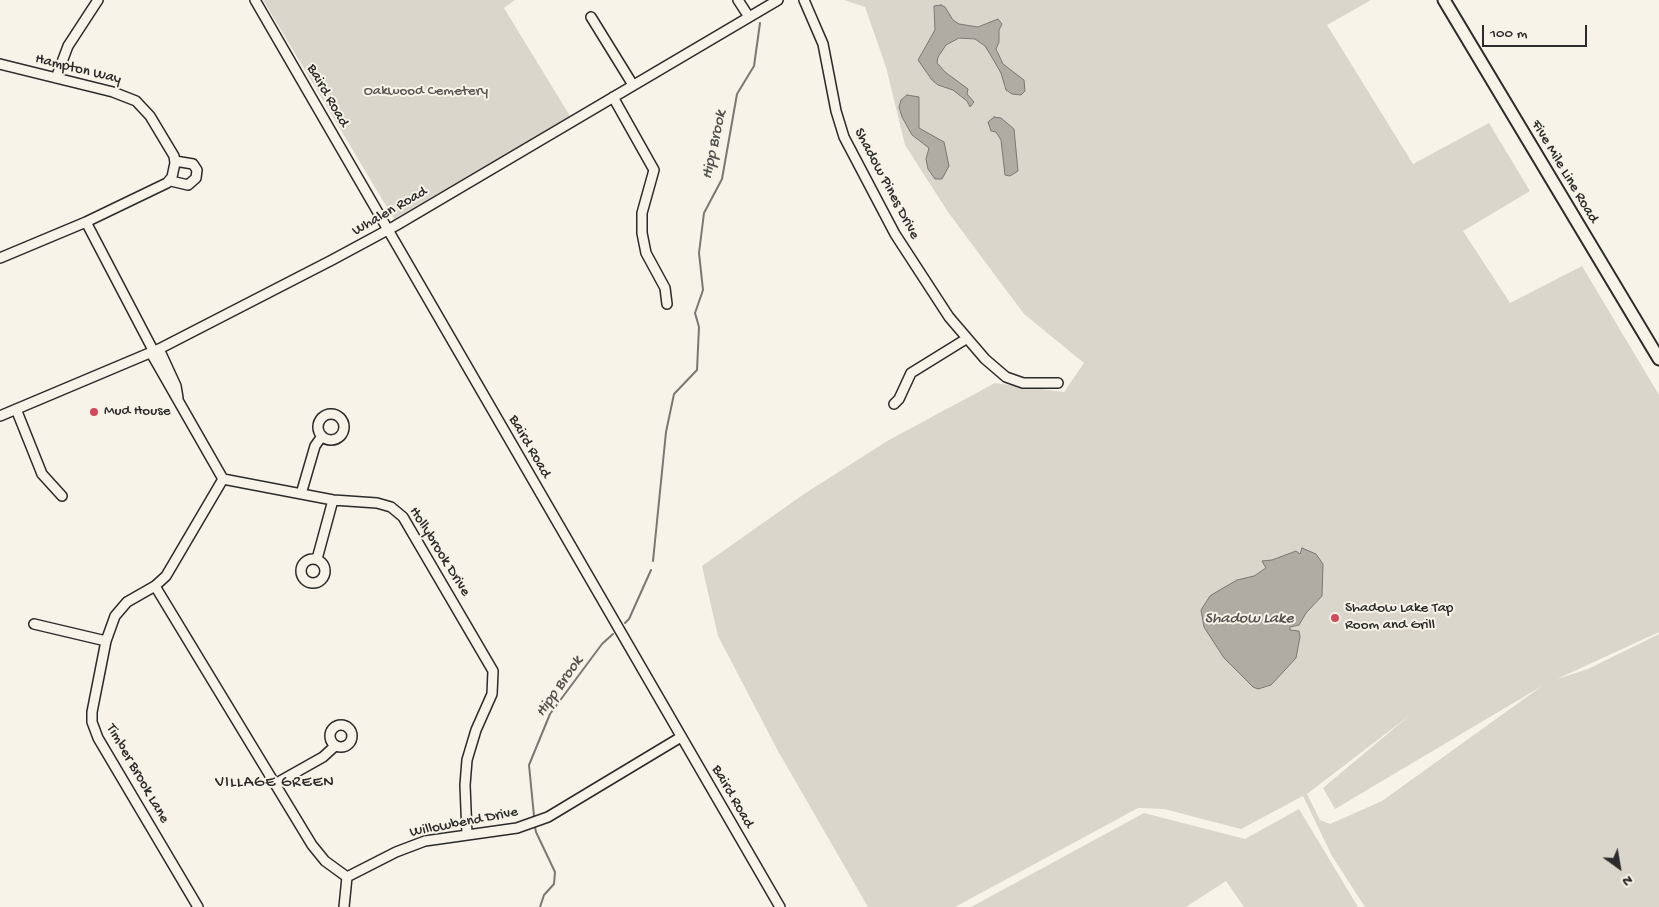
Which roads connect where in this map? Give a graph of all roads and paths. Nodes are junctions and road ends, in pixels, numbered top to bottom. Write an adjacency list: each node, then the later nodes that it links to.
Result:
1 (98, 0): 10 (street)
2 (255, 0): 16 (street, Baird Road)
3 (738, 0): 8 (street)
4 (778, 0): 8 (street, Whalen Road)
5 (804, 0): 19 (street, Shadow Pines Drive)
6 (1444, 0): 21 (main road, Five Mile Line Road)
7 (591, 17): 11 (street)
8 (749, 17): 11 (street, Whalen Road)
9 (0, 64): 10 (street, Hampton Way)
10 (56, 78): 13 (street, Hampton Way)
11 (633, 85): 12 (street, Whalen Road)
12 (613, 97): 16 (street, Whalen Road); 18 (street)
13 (175, 161): 14 (street); 14 (street)
14 (170, 181): 15 (street)
15 (86, 222): 17 (street); 20 (street)
16 (389, 229): 20 (street, Whalen Road); 35 (street, Baird Road)
17 (0, 258)
18 (667, 304)
19 (966, 339): 22 (street, Shadow Pines Drive); 23 (street)
20 (154, 351): 24 (street, Whalen Road); 27 (street)
21 (1659, 360)
22 (1058, 383)
23 (894, 404)
24 (16, 409): 25 (street, Whalen Road); 29 (street)
25 (0, 416)
26 (322, 436): 28 (street)
27 (223, 479): 28 (street, Hollybrook Drive); 32 (street, Timber Brook Lane)
28 (301, 494): 30 (street, Hollybrook Drive)
29 (62, 496)
30 (333, 500): 31 (street); 38 (street, Hollybrook Drive)
31 (317, 559)
32 (155, 586): 34 (street, Timber Brook Lane); 37 (street)
33 (34, 624): 34 (street)
34 (106, 641): 40 (street, Timber Brook Lane)
35 (681, 737): 38 (street, Willowbend Drive); 42 (street, Baird Road)
36 (336, 746): 37 (street)
37 (276, 784): 39 (street)
38 (467, 834): 39 (street, Willowbend Drive)
39 (346, 877): 41 (street)
40 (198, 907)
41 (344, 907)
42 (780, 907)

